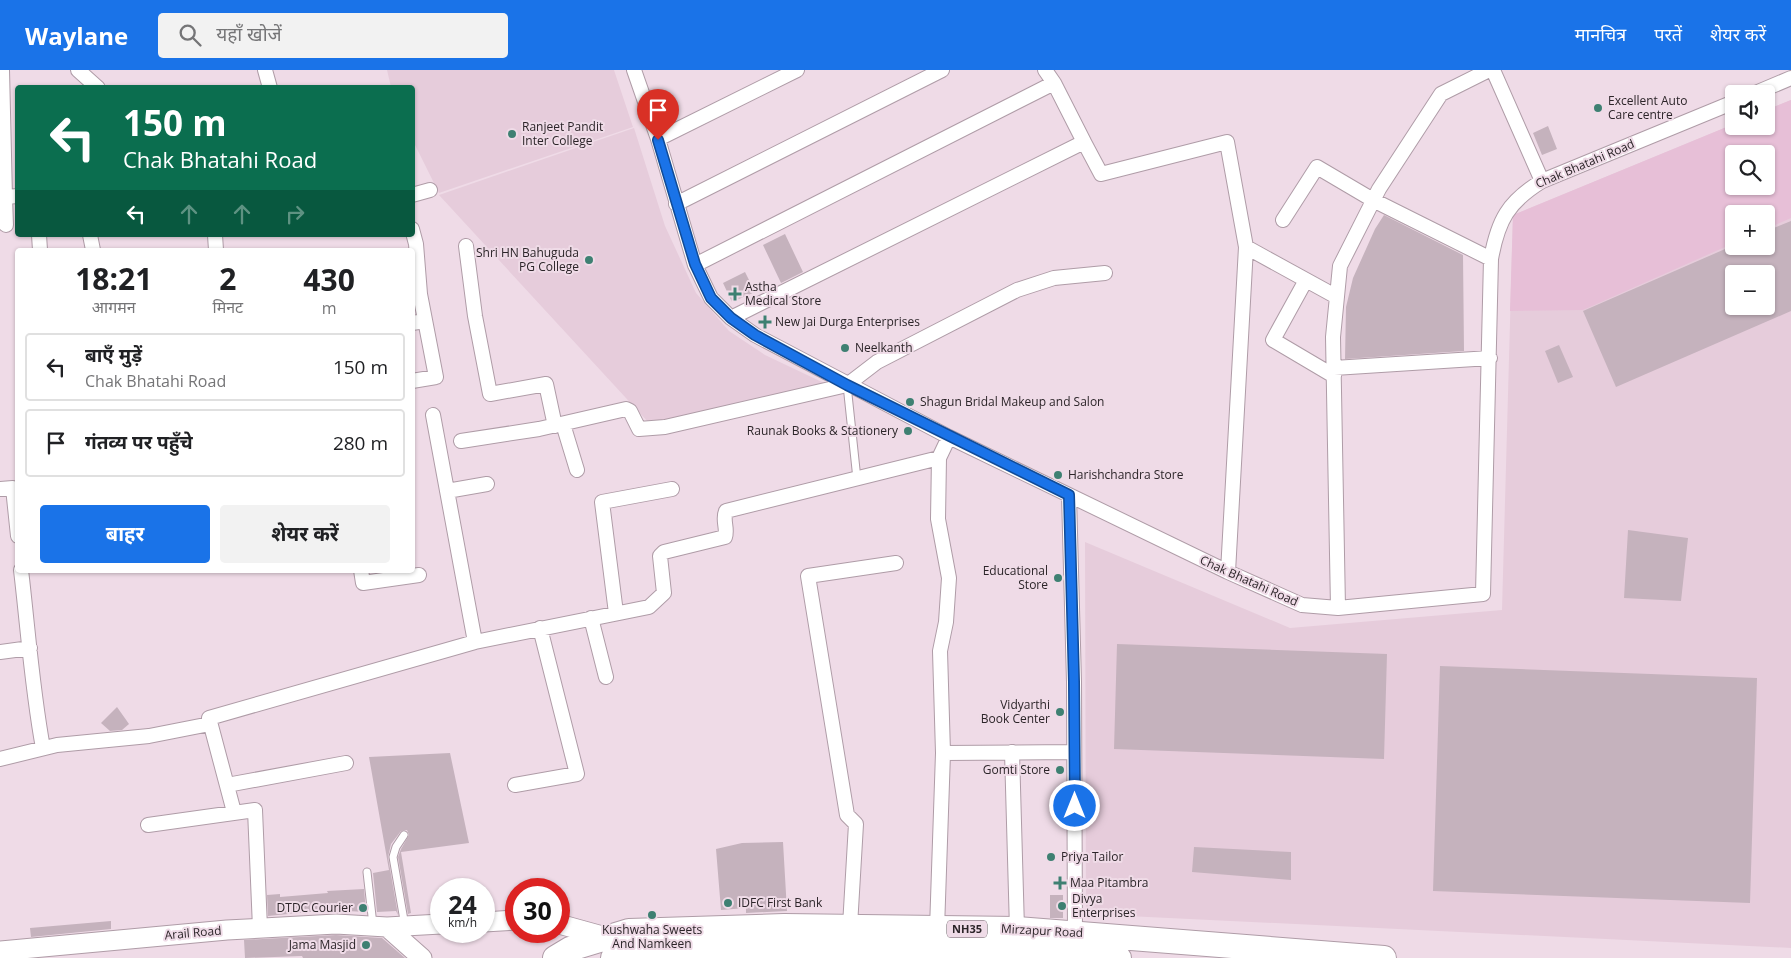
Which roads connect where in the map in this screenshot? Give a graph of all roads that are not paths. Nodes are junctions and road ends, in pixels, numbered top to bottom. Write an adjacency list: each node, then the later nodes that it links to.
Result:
1 (1, 70): 20 (street)
2 (78, 70): 11 (street)
3 (265, 70): 12 (street)
4 (797, 70): 15 (street)
5 (942, 70): 22 (street)
6 (1045, 70): 10 (street)
7 (1491, 70): 17 (street); 21 (street)
8 (638, 72): 15 (street, Chak Bhatahi Road)
9 (1791, 78): 13 (street)
10 (1054, 83): 16 (street); 28 (street)
11 (95, 85)
12 (269, 85)
13 (1774, 85)
14 (1725, 106): 17 (street, Chak Bhatahi Road)
15 (658, 140): 22 (street, Chak Bhatahi Road)
16 (1084, 142): 26 (street); 33 (street)
17 (1542, 181): 27 (street, Chak Bhatahi Road)
18 (430, 190): 19 (street)
19 (415, 194)
20 (11, 196): 24 (street)
21 (1373, 200): 23 (street); 27 (street); 32 (street)
22 (676, 204): 28 (street, Chak Bhatahi Road)
23 (1283, 220)
24 (6, 225)
25 (466, 246): 40 (street)
26 (1246, 247): 31 (street); 53 (street)
27 (1491, 259): 35 (street, Chak Bhatahi Road)
28 (695, 264): 33 (street, Chak Bhatahi Road)
29 (415, 269): 34 (street)
30 (1105, 272): 38 (street)
31 (1306, 280): 32 (street); 36 (street)
32 (1337, 297): 36 (street)
33 (731, 318): 38 (street, Chak Bhatahi Road)
34 (419, 322): 37 (street)
35 (1490, 358): 36 (street); 57 (street, Chak Bhatahi Road)
36 (1334, 372): 57 (street)
37 (415, 380)
38 (847, 385): 40 (street); 41 (street, Chak Bhatahi Road); 45 (lane)
39 (433, 415): 49 (street)
40 (559, 424): 42 (street); 44 (street)
41 (949, 437): 43 (street); 50 (street, Chak Bhatahi Road)
42 (460, 441)
43 (939, 458): 45 (street); 69 (street)
44 (577, 470)
45 (857, 479): 58 (street)
46 (487, 484): 49 (street)
47 (0, 489): 51 (street)
48 (672, 489): 58 (street)
49 (447, 491): 61 (street)
50 (1069, 495): 53 (street, Chak Bhatahi Road); 68 (street)
51 (15, 512)
52 (896, 563): 80 (street)
53 (1228, 572): 57 (street, Chak Bhatahi Road)
54 (21, 573): 62 (street)
55 (361, 573): 56 (street)
56 (419, 575)
57 (1338, 608)
58 (616, 613): 59 (street)
59 (591, 618): 60 (street); 64 (street)
60 (540, 628): 61 (street); 73 (street)
61 (475, 642): 65 (street)
62 (30, 648): 63 (street); 66 (street)
63 (0, 652)
64 (606, 677)
65 (210, 724): 66 (street); 72 (street)
66 (43, 748): 70 (street)
67 (1012, 752): 68 (street); 69 (street); 84 (street)
68 (1074, 752): 85 (street)
69 (943, 753): 83 (street)
70 (0, 759)
71 (346, 763): 72 (street)
72 (226, 785): 74 (street)
73 (515, 785)
74 (234, 812): 75 (street); 81 (street)
75 (148, 825)
76 (404, 835): 79 (lane)
77 (367, 872): 79 (lane)
78 (430, 924): 79 (main road, Arail Road)
79 (388, 926): 81 (main road, Arail Road); 89 (main road)
80 (850, 926): 83 (highway, Mirzapur Road / NH35); 86 (highway, Mirzapur Road / NH35)
81 (260, 928): 87 (main road, Arail Road)
82 (570, 929): 86 (main road)
83 (937, 929): 84 (highway, Mirzapur Road / NH35)
84 (1017, 929): 85 (highway, Mirzapur Road / NH35)
85 (1075, 932): 88 (street); 92 (highway, Mirzapur Road / NH35)
86 (609, 948): 88 (highway, Mirzapur Road / NH35); 90 (highway, Mirzapur Road / NH35)
87 (0, 951)
88 (1074, 956): 91 (highway, Mirzapur Road / NH35)
89 (422, 958)
90 (555, 958)
91 (1119, 958)
92 (1384, 958)

